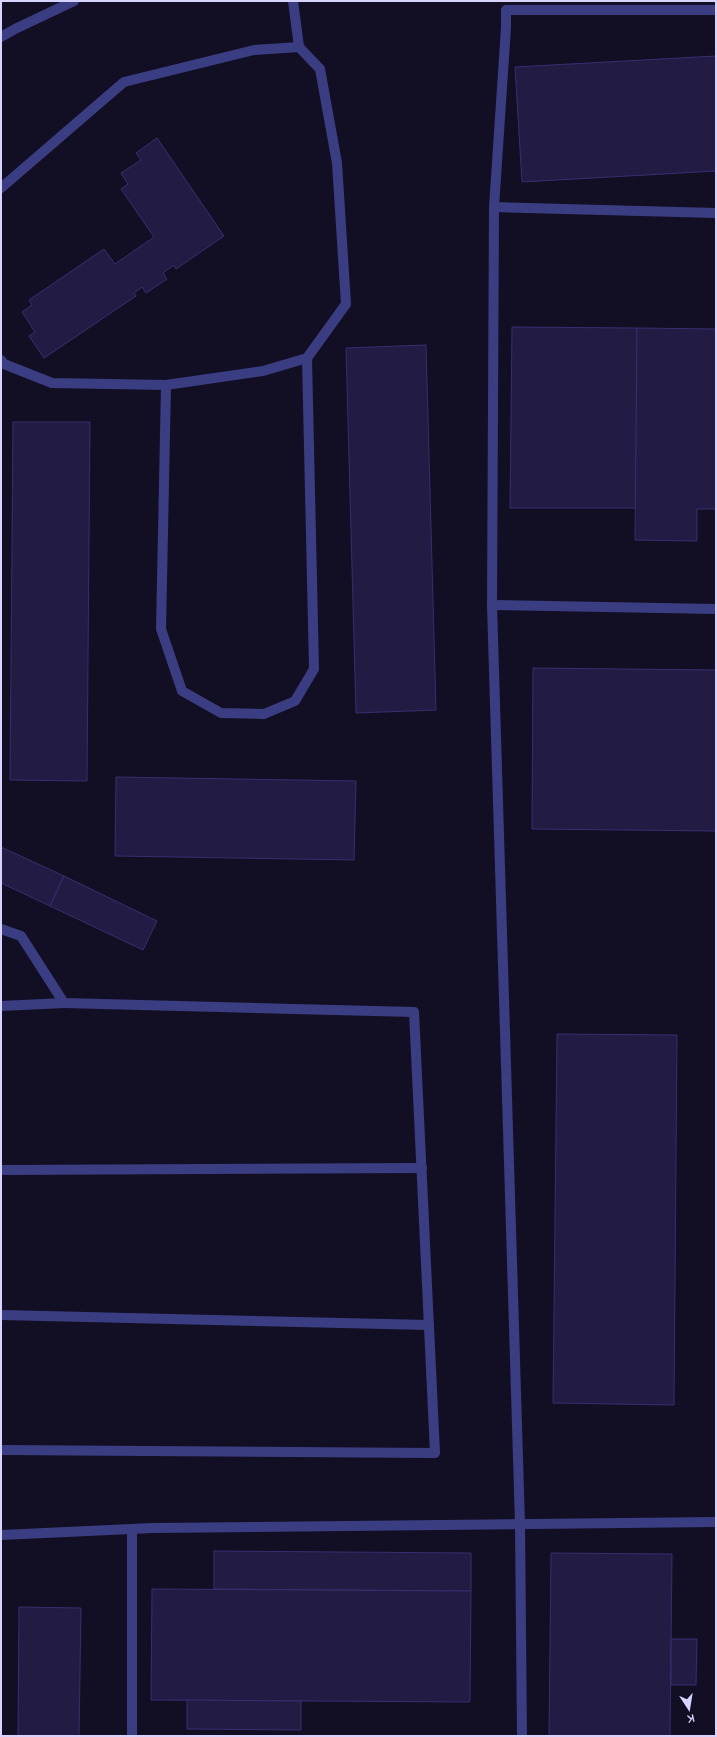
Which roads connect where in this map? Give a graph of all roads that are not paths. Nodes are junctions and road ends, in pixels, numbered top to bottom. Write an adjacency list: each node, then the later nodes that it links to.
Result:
1 (74, 1): 4 (street)
2 (293, 1): 5 (street)
3 (716, 10): 7 (street)
4 (1, 37)
5 (298, 47): 6 (street); 9 (street)
6 (1, 188)
7 (494, 207): 8 (street); 12 (street)
8 (716, 213)
9 (306, 358): 11 (street); 11 (street)
10 (1, 360): 11 (street)
11 (166, 385)
12 (492, 605): 13 (street); 23 (street)
13 (716, 609)
14 (1, 929): 15 (street)
15 (64, 1003): 16 (street); 17 (street)
16 (1, 1006)
17 (422, 1168): 18 (street); 20 (street)
18 (1, 1170)
19 (1, 1315): 20 (street)
20 (429, 1325): 21 (street)
21 (1, 1450)
22 (716, 1522): 23 (street)
23 (520, 1524): 24 (street); 27 (street)
24 (132, 1529): 25 (street); 26 (street)
25 (1, 1535)
26 (132, 1736)
27 (522, 1736)

